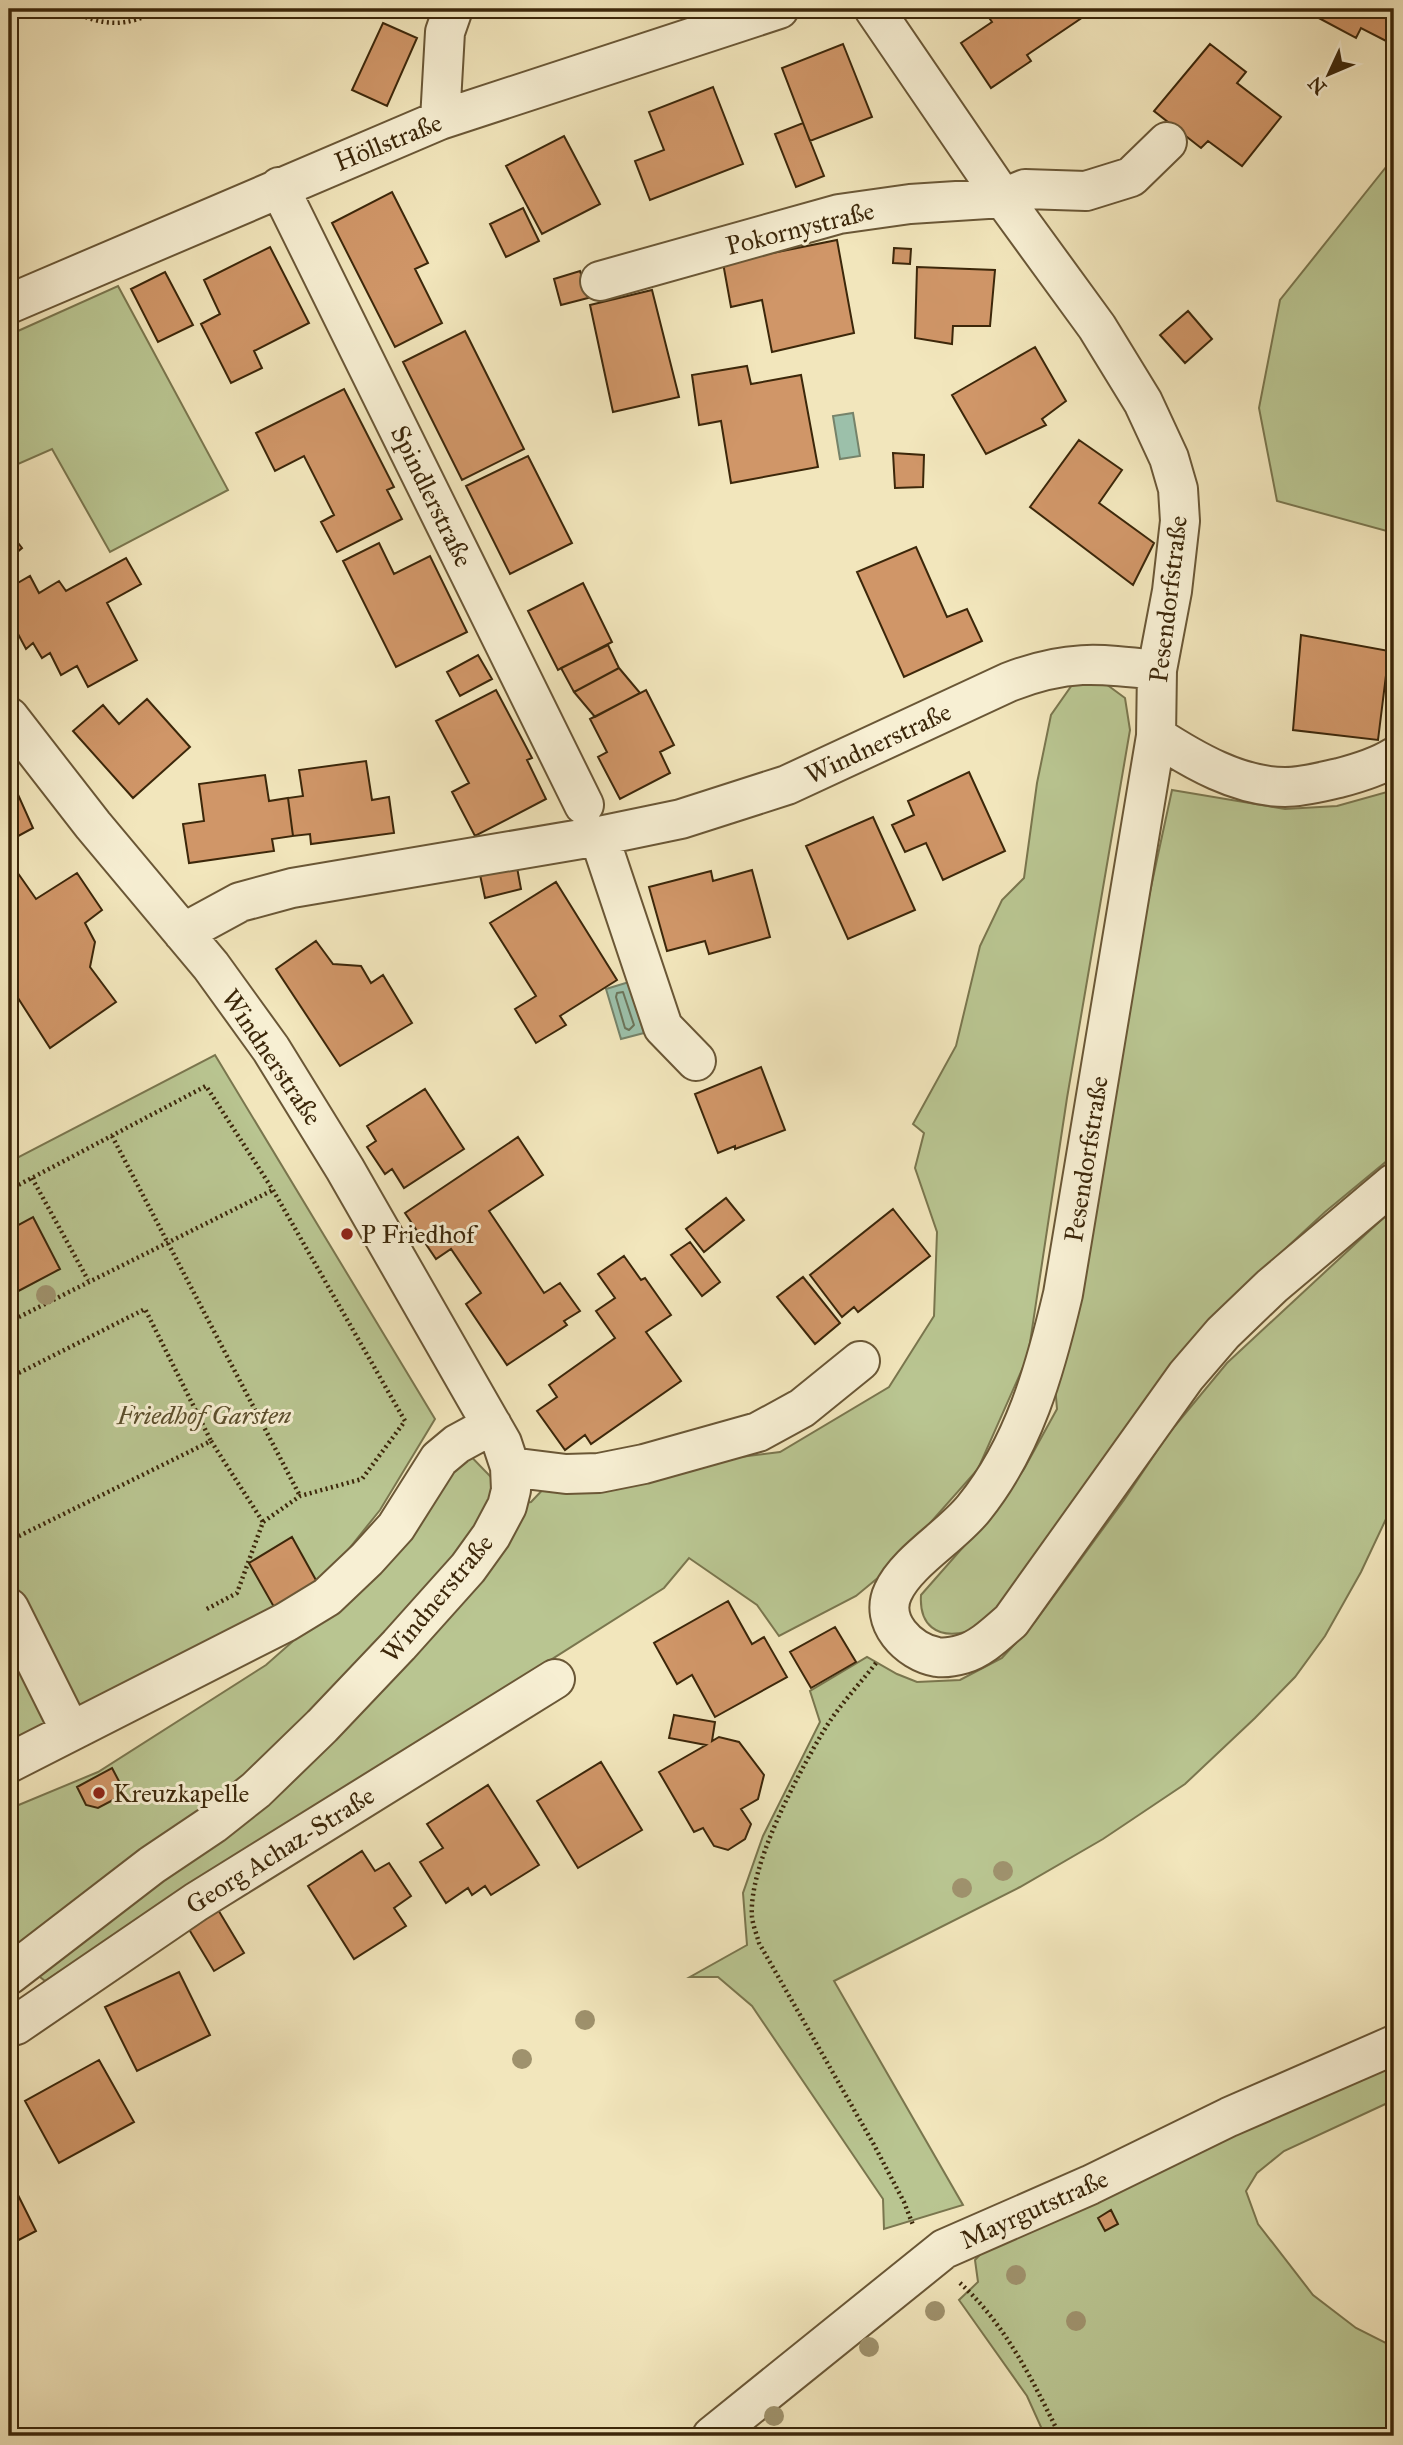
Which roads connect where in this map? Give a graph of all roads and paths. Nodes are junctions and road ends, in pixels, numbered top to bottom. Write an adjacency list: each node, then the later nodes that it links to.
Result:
1 (65, 9): 2 (path)
2 (164, 9)
3 (453, 9): 6 (street)
4 (779, 9): 6 (street, Höllstraße)
5 (874, 9): 9 (street, Pesendorfstraße)
6 (440, 120): 8 (street, Höllstraße)
7 (1167, 142): 9 (street, Pokornystraße)
8 (279, 187): 11 (street, Höllstraße); 16 (street, Spindlerstraße)
9 (1003, 198): 10 (street, Pokornystraße); 12 (street, Pesendorfstraße)
10 (600, 281)
11 (9, 304)
12 (1157, 670): 14 (street, Pesendorfstraße); 16 (street, Windnerstraße)
13 (9, 717): 17 (street, Windnerstraße)
14 (1156, 736): 15 (street); 37 (street, Pesendorfstraße)
15 (1394, 757)
16 (592, 821): 17 (street, Windnerstraße); 18 (street)
17 (183, 933): 29 (street, Windnerstraße)
18 (696, 1061)
19 (112, 1136): 20 (path); 23 (path); 24 (path)
20 (32, 1178): 22 (path); 25 (path)
21 (1394, 1183): 37 (street)
22 (9, 1190)
23 (273, 1190): 24 (path); 32 (path)
24 (167, 1241): 25 (path); 32 (path)
25 (88, 1280): 26 (path)
26 (9, 1322)
27 (860, 1361): 31 (street)
28 (9, 1378): 30 (path)
29 (492, 1425): 31 (street, Windnerstraße); 39 (street)
30 (211, 1441): 33 (path); 34 (path)
31 (510, 1467): 41 (street, Windnerstraße)
32 (300, 1496): 33 (path)
33 (263, 1522): 36 (path)
34 (9, 1541)
35 (9, 1608): 39 (street)
36 (205, 1610)
37 (898, 1635): 44 (path)
38 (555, 1679): 42 (street, Georg Achaz-Straße)
39 (70, 1730): 40 (street)
40 (9, 1763)
41 (9, 1975)
42 (9, 2027)
43 (1394, 2045): 44 (street, Mayrgutstraße)
44 (928, 2262): 45 (street, Mayrgutstraße); 46 (path)
45 (712, 2436)
46 (1059, 2436)

